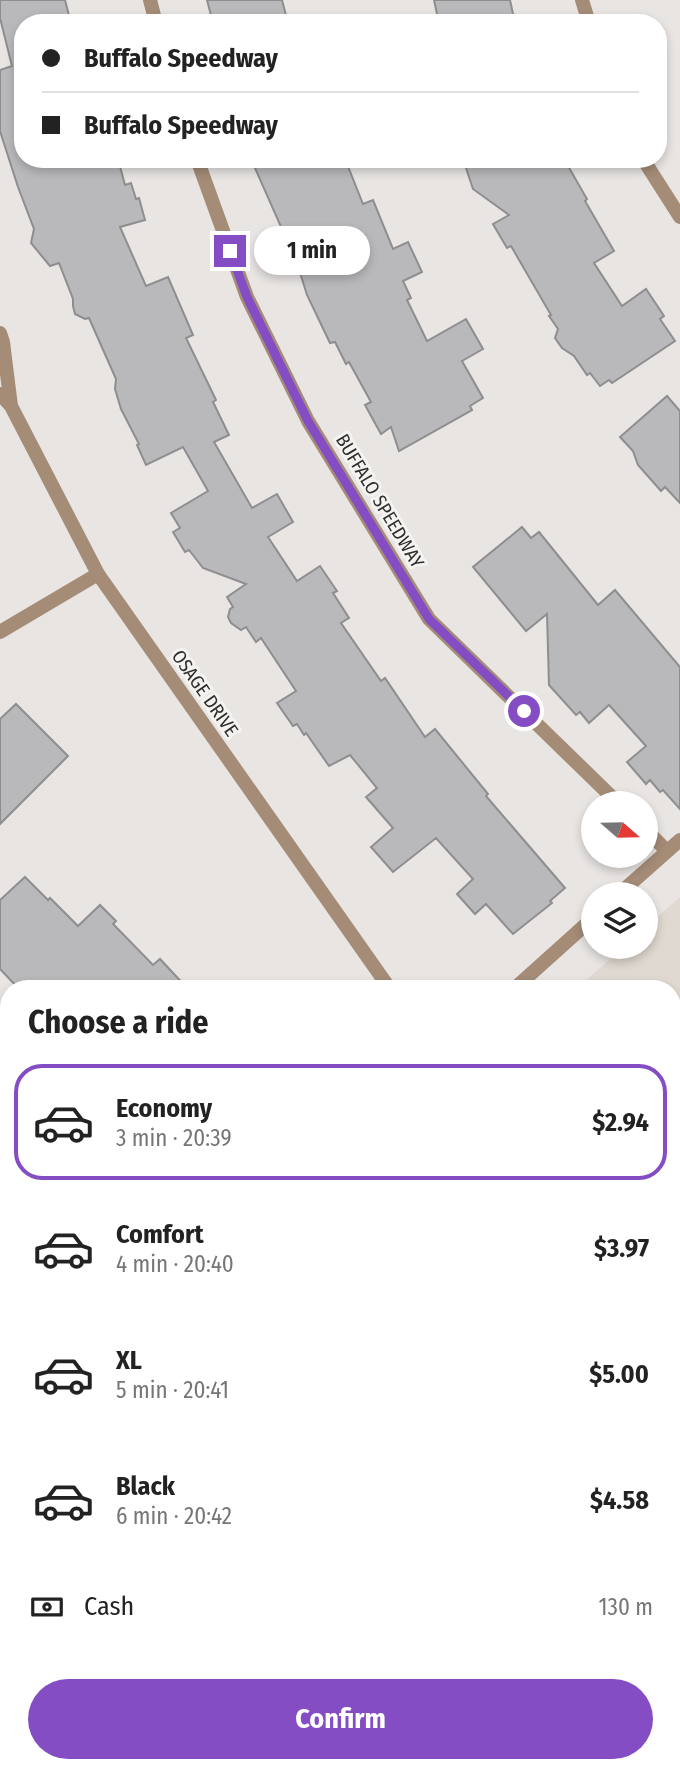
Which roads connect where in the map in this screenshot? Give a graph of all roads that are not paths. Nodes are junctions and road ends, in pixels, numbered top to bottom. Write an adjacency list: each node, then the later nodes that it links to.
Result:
1 (200, 168): 9 (street, BUFFALO SPEEDWAY)
2 (649, 168): 3 (street)
3 (680, 217)
4 (0, 333): 6 (street, OSAGE DRIVE)
5 (0, 394): 6 (street, OSAGE DRIVE)
6 (11, 405): 7 (street, OSAGE DRIVE)
7 (98, 574): 8 (street); 15 (street, OSAGE DRIVE)
8 (0, 632)
9 (606, 791)
10 (680, 840): 12 (street)
11 (658, 842): 12 (street)
12 (667, 851): 13 (street)
13 (632, 882)
14 (581, 929): 16 (street)
15 (384, 980)
16 (524, 980)

